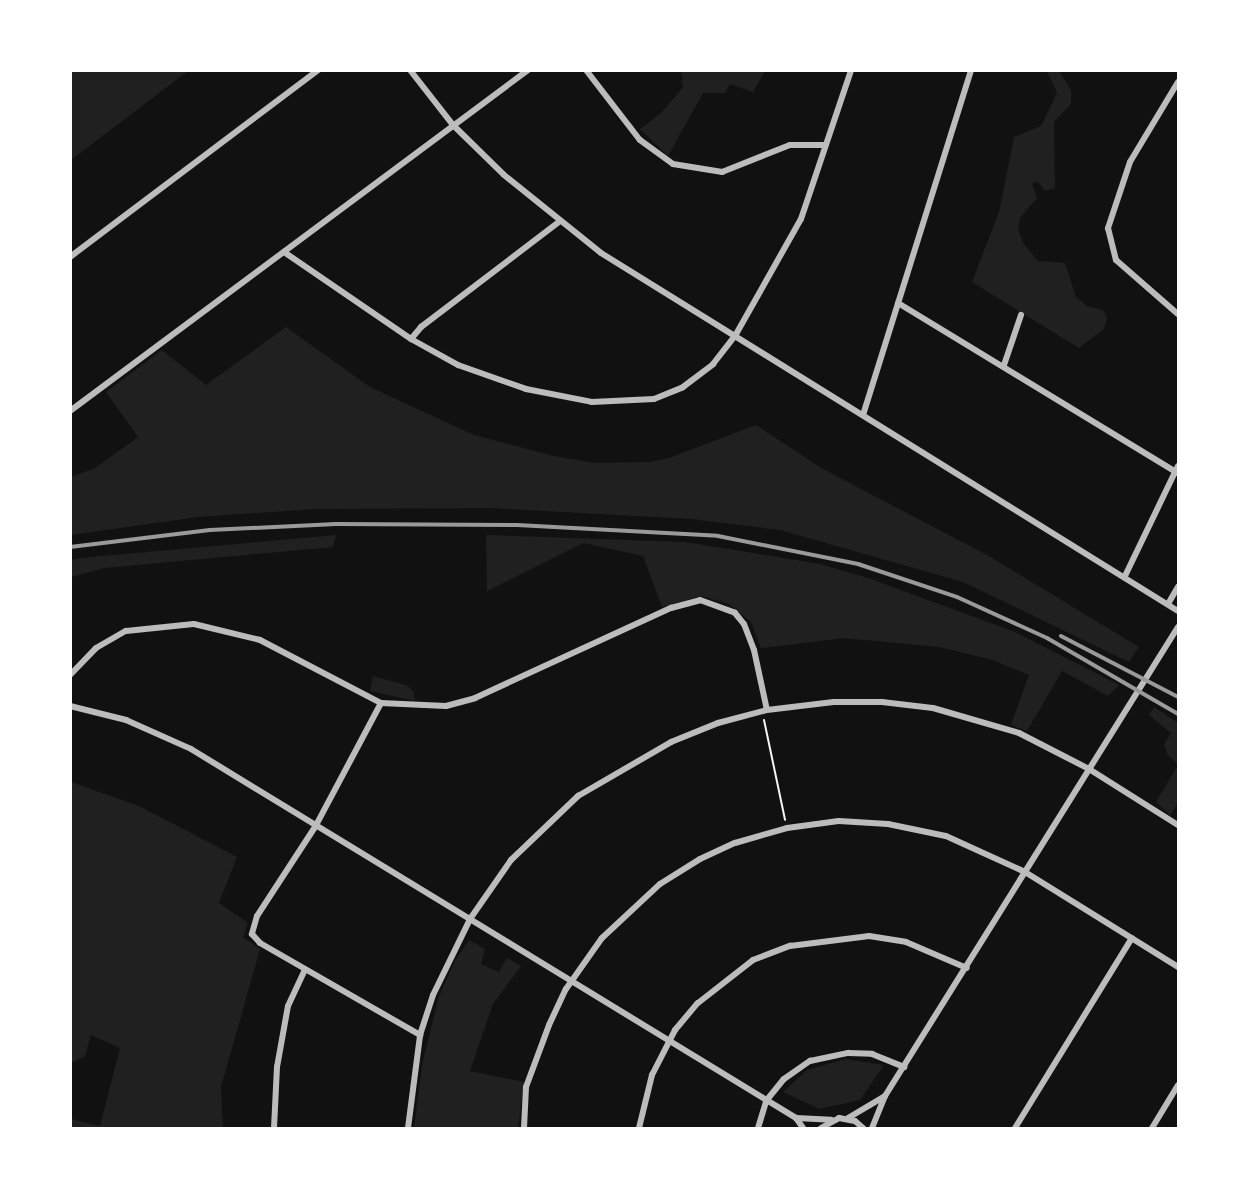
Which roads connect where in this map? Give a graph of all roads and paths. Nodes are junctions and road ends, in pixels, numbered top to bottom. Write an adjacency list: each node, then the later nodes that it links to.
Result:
1 (318, 70): 12 (street)
2 (410, 70): 8 (street)
3 (528, 70): 8 (street)
4 (586, 70): 9 (street)
5 (850, 70): 9 (street)
6 (971, 70): 13 (street)
7 (1179, 82): 14 (street)
8 (453, 125): 10 (street); 11 (street)
9 (825, 145): 16 (street)
10 (559, 222): 16 (street); 17 (street)
11 (284, 252): 17 (street); 19 (street)
12 (70, 257)
13 (898, 303): 18 (street); 20 (street)
14 (1179, 314)
15 (1022, 315): 18 (street)
16 (735, 336): 17 (street); 20 (street)
17 (411, 339)
18 (1004, 365): 21 (street)
19 (70, 411)
20 (863, 415): 22 (street)
21 (1178, 470): 22 (street)
22 (1125, 576): 24 (street)
23 (1179, 587): 24 (street)
24 (1168, 604): 25 (street)
25 (1179, 611)
26 (1179, 627): 31 (street)
27 (70, 675): 28 (street)
28 (381, 703): 30 (street); 33 (street)
29 (70, 706): 33 (street)
30 (765, 710): 31 (street); 34 (path); 36 (street)
31 (1089, 770): 32 (street); 35 (street)
32 (1179, 825)
33 (315, 827): 36 (street); 40 (street)
34 (787, 828): 35 (street); 41 (street)
35 (1025, 872): 37 (street); 39 (street)
36 (470, 919): 41 (street); 42 (street)
37 (1132, 938): 38 (street); 60 (street)
38 (1179, 967)
39 (967, 968): 43 (street); 44 (street)
40 (304, 970): 42 (street); 51 (street)
41 (571, 981): 43 (street); 53 (street)
42 (420, 1035): 52 (street)
43 (669, 1040): 47 (street); 54 (street)
44 (904, 1067): 46 (street); 47 (street)
45 (1179, 1085): 61 (street)
46 (885, 1096): 49 (street); 59 (street)
47 (766, 1101): 48 (street); 55 (street)
48 (796, 1118): 50 (street); 56 (street)
49 (848, 1118): 50 (street); 58 (street)
50 (831, 1120): 57 (street)
51 (274, 1128)
52 (408, 1128)
53 (524, 1128)
54 (639, 1128)
55 (758, 1128)
56 (803, 1128)
57 (822, 1128)
58 (863, 1128)
59 (872, 1128)
60 (1015, 1128)
61 (1152, 1128)

